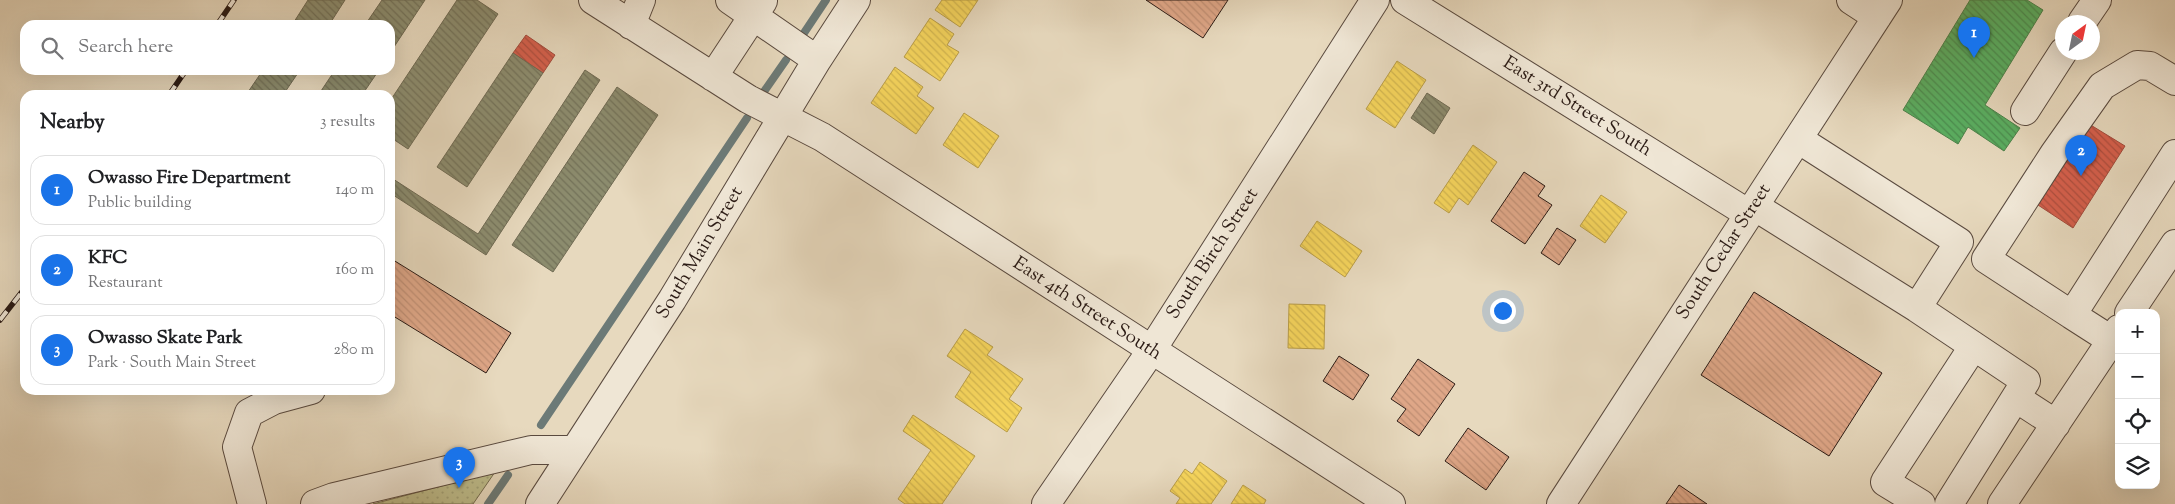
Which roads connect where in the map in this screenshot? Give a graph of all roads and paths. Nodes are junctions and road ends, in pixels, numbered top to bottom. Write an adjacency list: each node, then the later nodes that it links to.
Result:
1 (592, 0): 10 (street, East 4th Street South)
2 (730, 0): 8 (street)
3 (856, 0): 12 (street, South Main Street)
4 (1375, 0): 27 (street, South Birch Street)
5 (1405, 0): 20 (street, East 3rd Street South)
6 (1850, 0): 9 (street)
7 (2097, 0): 11 (street)
8 (759, 8): 12 (street); 14 (street)
9 (1882, 8): 18 (street, South Cedar Street)
10 (636, 12): 14 (street, East 4th Street South)
11 (2087, 15)
12 (817, 60): 17 (street, South Main Street)
13 (2058, 60): 16 (street)
14 (713, 77): 17 (street, East 4th Street South)
15 (2175, 81): 24 (street)
16 (2025, 111)
17 (782, 116): 27 (street, East 4th Street South); 31 (street, South Main Street)
18 (1798, 139): 20 (street, South Cedar Street); 22 (street)
19 (2175, 154): 24 (street)
20 (1751, 210): 22 (street, East 3rd Street South); 38 (street, South Cedar Street)
21 (2175, 244): 23 (street)
22 (1917, 308): 26 (street, East 3rd Street South)
23 (2133, 309)
24 (2072, 315): 25 (street)
25 (2115, 335): 30 (street)
26 (1973, 347): 29 (street, East 3rd Street South); 32 (street)
27 (1151, 351): 36 (street, South Birch Street); 37 (street, East 4th Street South)
28 (292, 395): 33 (street)
29 (2016, 398): 30 (street); 39 (street)
30 (2056, 424): 40 (street)
31 (575, 450): 34 (street); 35 (street, South Main Street)
32 (1917, 503)
33 (252, 504)
34 (315, 504)
35 (540, 504)
36 (1046, 504)
37 (1391, 504)
38 (1561, 504)
39 (1949, 504)
40 (2002, 504)

